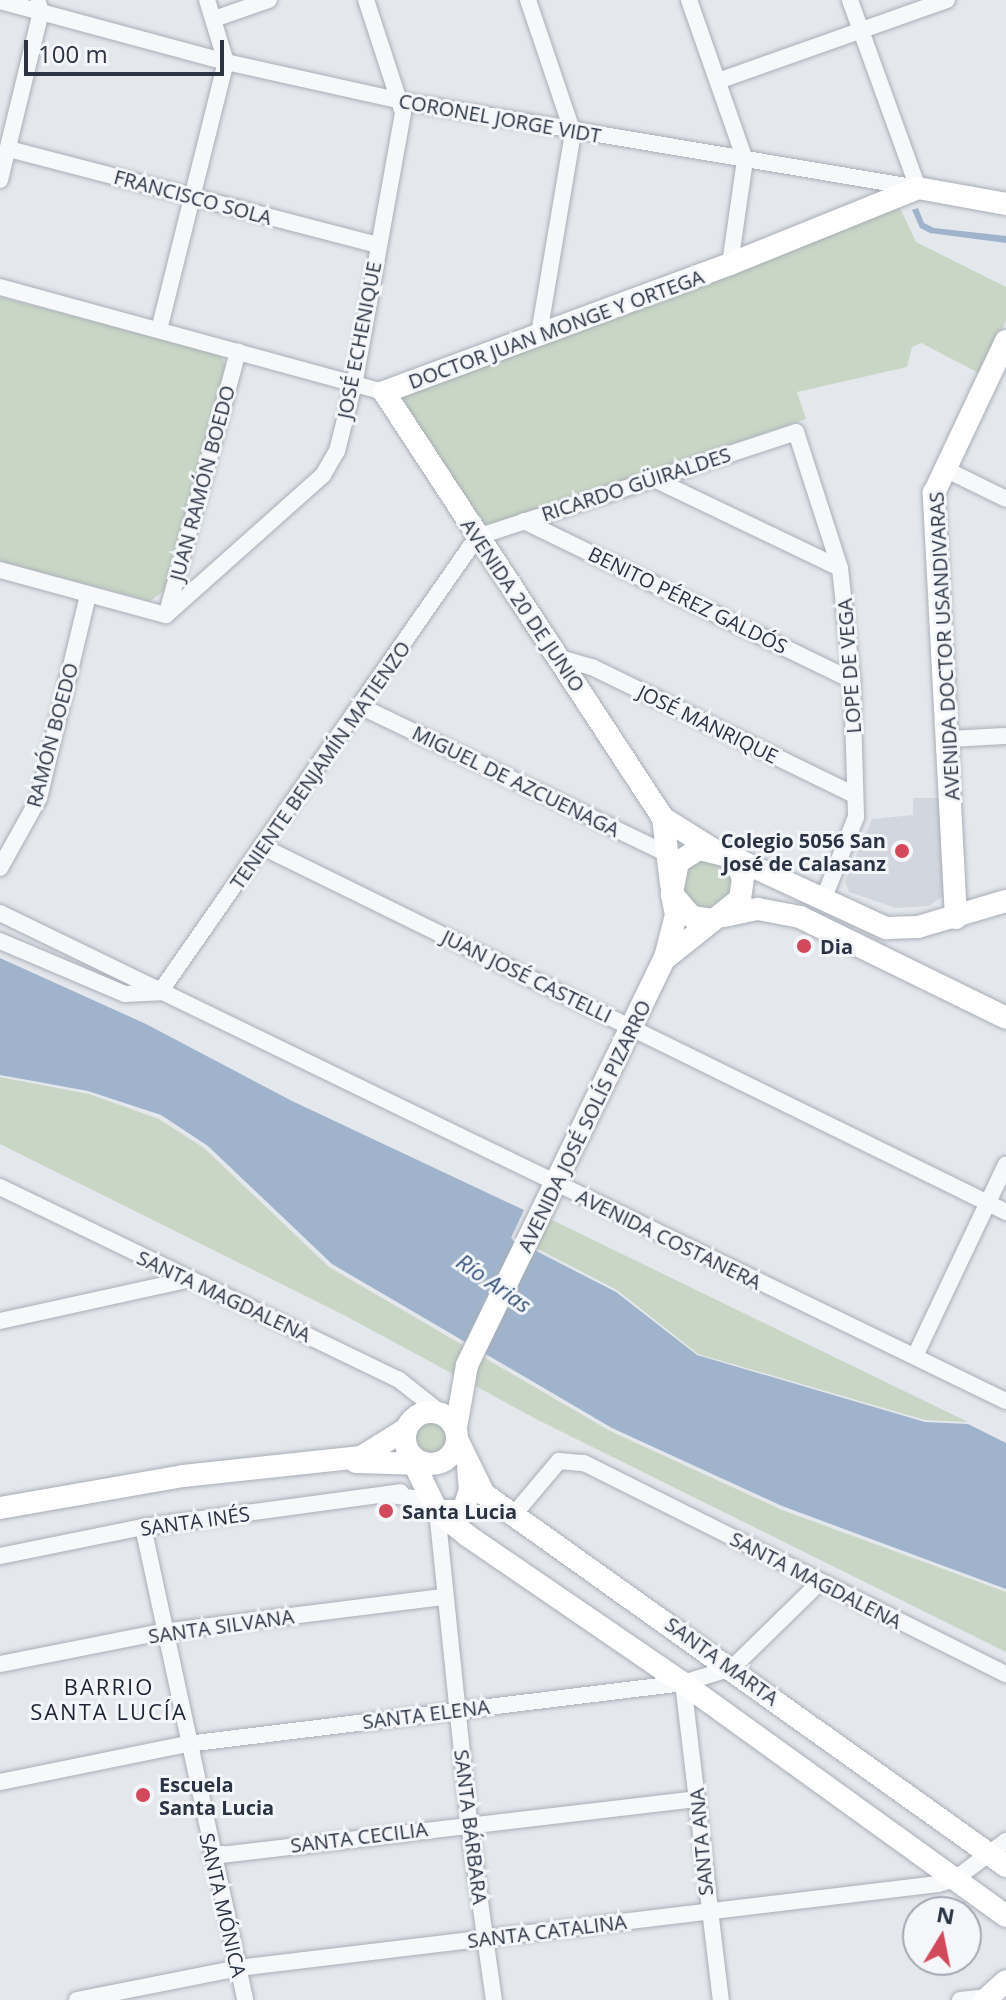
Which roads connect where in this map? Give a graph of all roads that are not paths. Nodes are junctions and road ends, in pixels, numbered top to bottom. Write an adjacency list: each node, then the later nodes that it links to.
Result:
1 (207, 0): 10 (street)
2 (269, 0): 10 (street)
3 (366, 0): 14 (street, JOSÉ ECHENIQUE)
4 (528, 0): 15 (street)
5 (689, 0): 13 (street)
6 (850, 0): 11 (street)
7 (947, 0): 11 (street)
8 (0, 1): 9 (street, CORONEL JORGE VIDT)
9 (39, 6): 12 (street, CORONEL JORGE VIDT); 16 (street)
10 (214, 19): 12 (street)
11 (860, 30): 13 (street); 19 (street)
12 (226, 62): 14 (street, CORONEL JORGE VIDT); 20 (street)
13 (718, 81): 17 (street)
14 (402, 101): 15 (street, CORONEL JORGE VIDT); 22 (street, JOSÉ ECHENIQUE)
15 (573, 133): 17 (street, CORONEL JORGE VIDT); 26 (street)
16 (9, 149): 18 (street); 20 (street, FRANCISCO SOLA)
17 (745, 160): 19 (street, CORONEL JORGE VIDT); 23 (street)
18 (0, 180)
19 (918, 188): 21 (street, CORONEL JORGE VIDT); 23 (street, DOCTOR JUAN MONGE Y ORTEGA)
20 (192, 197): 22 (street, FRANCISCO SOLA); 25 (street)
21 (1006, 204)
22 (377, 245): 29 (street, JOSÉ ECHENIQUE)
23 (730, 264): 26 (street, DOCTOR JUAN MONGE Y ORTEGA)
24 (0, 287): 25 (street, DOCTOR JUAN MONGE Y ORTEGA)
25 (159, 330): 28 (street, DOCTOR JUAN MONGE Y ORTEGA)
26 (539, 334): 30 (street, DOCTOR JUAN MONGE Y ORTEGA)
27 (1006, 341): 32 (street, AVENIDA DOCTOR USANDIVARAS)
28 (238, 351): 29 (street, DOCTOR JUAN MONGE Y ORTEGA); 40 (street, JUAN RAMÓN BOEDO)
29 (355, 380): 30 (street, DOCTOR JUAN MONGE Y ORTEGA); 40 (street, JOSÉ ECHENIQUE)
30 (384, 392): 36 (street, AVENIDA 20 DE JUNIO)
31 (796, 432): 33 (street, RICARDO GÜIRALDES); 37 (street, LOPE DE VEGA)
32 (943, 468): 34 (street); 45 (street, AVENIDA DOCTOR USANDIVARAS)
33 (654, 479): 35 (street, RICARDO GÜIRALDES); 37 (street)
34 (1006, 499)
35 (524, 521): 36 (street, RICARDO GÜIRALDES); 42 (street, BENITO PÉREZ GALDÓS)
36 (477, 537): 41 (street, AVENIDA 20 DE JUNIO); 43 (street, TENIENTE BENJAMÍN MATIENZO)
37 (840, 568): 42 (street, LOPE DE VEGA)
38 (0, 570): 39 (street)
39 (88, 595): 40 (street); 52 (street, RAMÓN BOEDO)
40 (166, 615)
41 (560, 658): 46 (street, JOSÉ MANRIQUE); 47 (street, AVENIDA 20 DE JUNIO)
42 (852, 680): 46 (street, LOPE DE VEGA)
43 (362, 707): 48 (street, TENIENTE BENJAMÍN MATIENZO); 50 (street, MIGUEL DE AZCUENAGA)
44 (1006, 736): 45 (street)
45 (948, 739): 58 (street, AVENIDA DOCTOR USANDIVARAS)
46 (855, 795): 54 (street, LOPE DE VEGA)
47 (663, 818): 49 (street, AVENIDA 20 DE JUNIO); 50 (street, AVENIDA 20 DE JUNIO)
48 (263, 847): 61 (street, TENIENTE BENJAMÍN MATIENZO); 63 (street, JUAN JOSÉ CASTELLI)
49 (711, 848): 51 (street); 53 (street)
50 (669, 855): 53 (street, AVENIDA 20 DE JUNIO)
51 (732, 857): 54 (street); 57 (street)
52 (0, 868)
53 (671, 889): 57 (street); 60 (street, AVENIDA JOSÉ SOLÍS PIZARRO)
54 (823, 900): 58 (street)
55 (1006, 901): 58 (street)
56 (0, 913): 61 (street, AVENIDA COSTANERA)
57 (719, 918): 60 (street, AVENIDA JOSÉ SOLÍS PIZARRO); 62 (street)
58 (956, 918)
59 (0, 941): 61 (street, AVENIDA COSTANERA)
60 (665, 958): 63 (street, AVENIDA JOSÉ SOLÍS PIZARRO)
61 (160, 992): 65 (street, AVENIDA COSTANERA)
62 (1006, 1018)
63 (633, 1028): 65 (street, AVENIDA JOSÉ SOLÍS PIZARRO); 67 (street, JUAN JOSÉ CASTELLI)
64 (1006, 1164): 67 (street)
65 (556, 1184): 71 (street, AVENIDA COSTANERA); 72 (street, AVENIDA JOSÉ SOLÍS PIZARRO)
66 (0, 1187): 69 (street, SANTA MAGDALENA)
67 (987, 1203): 68 (street, JUAN JOSÉ CASTELLI); 71 (street)
68 (1006, 1212)
69 (187, 1280): 70 (street); 74 (street, SANTA MAGDALENA)
70 (0, 1321)
71 (915, 1356): 73 (street, AVENIDA COSTANERA)
72 (464, 1373): 74 (street, AVENIDA JOSÉ SOLÍS PIZARRO); 74 (street, AVENIDA JOSÉ SOLÍS PIZARRO)
73 (1006, 1401)
74 (436, 1422): 75 (street, AVENIDA JOSÉ SOLÍS PIZARRO); 76 (street); 76 (street); 77 (street, SANTA MARTA)
75 (339, 1461): 76 (street, AVENIDA JOSÉ SOLÍS PIZARRO); 79 (street, AVENIDA JOSÉ SOLÍS PIZARRO)
76 (417, 1465): 78 (street, SANTA INÉS); 81 (street)
77 (468, 1468): 80 (street, SANTA MARTA); 81 (street)
78 (391, 1495): 81 (street, SANTA INÉS); 82 (street, SANTA INÉS)
79 (0, 1508)
80 (507, 1508): 83 (street); 85 (street, SANTA MAGDALENA); 89 (street, SANTA MARTA)
81 (437, 1511): 83 (street, SANTA MARTA); 86 (street, SANTA BÁRBARA)
82 (143, 1527): 84 (street, SANTA INÉS); 87 (street, SANTA MÓNICA)
83 (468, 1536): 91 (street, SANTA MARTA)
84 (0, 1556)
85 (819, 1583): 89 (street, SANTA ELENA); 90 (street, SANTA MAGDALENA)
86 (443, 1597): 87 (street, SANTA SILVANA); 92 (street, SANTA BÁRBARA)
87 (162, 1632): 88 (street, SANTA SILVANA); 93 (street, SANTA MÓNICA)
88 (0, 1664)
89 (732, 1668): 91 (street, SANTA ELENA); 97 (street, SANTA MARTA)
90 (1006, 1674)
91 (683, 1683): 92 (street, SANTA ELENA); 95 (street, SANTA ANA); 99 (street, SANTA MARTA)
92 (457, 1710): 93 (street, SANTA ELENA); 96 (street, SANTA BÁRBARA)
93 (187, 1744): 94 (street, SANTA ELENA); 98 (street, SANTA MÓNICA)
94 (0, 1782)
95 (697, 1799): 96 (street, SANTA CECILIA); 100 (street, SANTA ANA)
96 (469, 1823): 98 (street, SANTA CECILIA); 102 (street, SANTA BÁRBARA)
97 (1001, 1854): 99 (street, SANTA CATALINA)
98 (212, 1856): 103 (street, SANTA MÓNICA)
99 (955, 1879): 100 (street, SANTA CATALINA); 101 (street, SANTA MARTA)
100 (707, 1910): 102 (street, SANTA CATALINA); 109 (street, SANTA ANA)
101 (1006, 1916)
102 (486, 1939): 103 (street, SANTA CATALINA); 108 (street, SANTA BÁRBARA)
103 (238, 1968): 106 (street, SANTA CATALINA); 107 (street, SANTA MÓNICA)
104 (1006, 1981): 105 (street)
105 (986, 1999): 110 (street)
106 (77, 2000)
107 (245, 2000)
108 (494, 2000)
109 (721, 2000)
110 (960, 2000)

